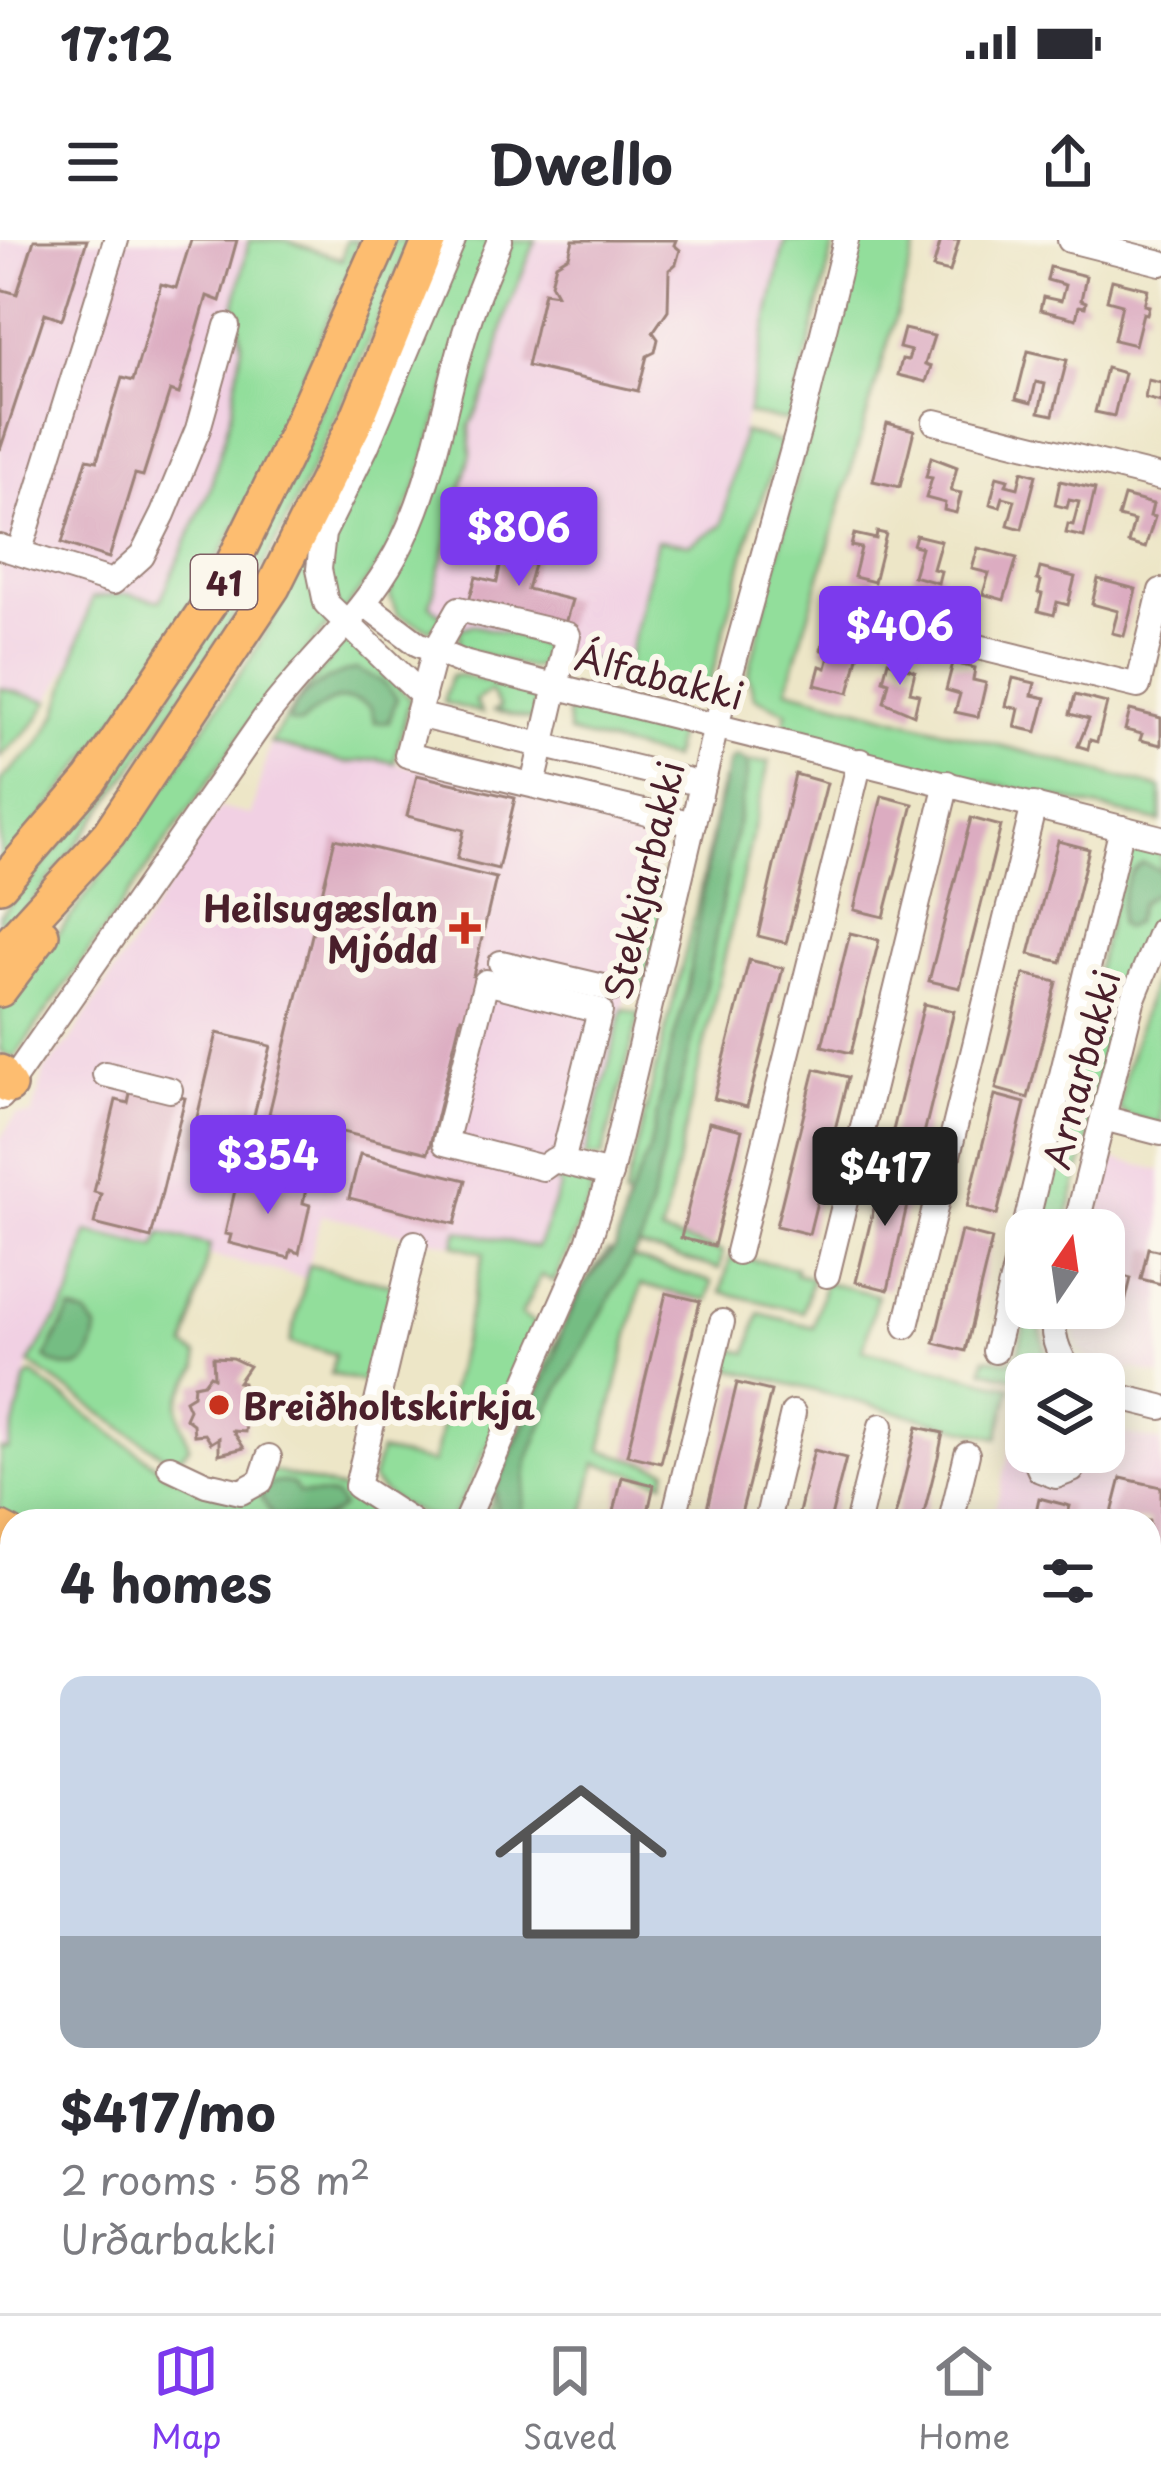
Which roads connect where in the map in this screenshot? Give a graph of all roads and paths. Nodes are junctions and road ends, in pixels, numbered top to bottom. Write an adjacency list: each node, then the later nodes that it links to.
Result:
1 (116, 240): 12 (street)
2 (382, 240): 31 (highway, 41)
3 (430, 240): 29 (highway, 41)
4 (454, 240): 15 (street)
5 (500, 240): 14 (street)
6 (846, 240): 20 (street, Stekkjarbakki)
7 (1070, 240): 8 (street)
8 (1161, 262)
9 (227, 326): 12 (street)
10 (934, 422): 11 (street)
11 (1161, 478)
12 (10, 550)
13 (1161, 591): 16 (street)
14 (364, 604): 15 (street); 17 (street, Álfabakki)
15 (346, 626): 19 (street); 38 (street)
16 (892, 626)
17 (434, 653): 18 (street, Álfabakki); 18 (street); 19 (street)
18 (557, 686): 20 (street, Álfabakki); 21 (street)
19 (420, 706): 21 (street); 25 (street)
20 (716, 726): 22 (street, Álfabakki); 24 (street, Stekkjarbakki)
21 (543, 746): 24 (street); 25 (street)
22 (860, 761): 23 (street, Álfabakki); 46 (street)
23 (947, 783): 26 (street, Álfabakki); 47 (street)
24 (702, 784): 27 (street, Stekkjarbakki)
25 (533, 785): 27 (street)
26 (1034, 805): 28 (street, Álfabakki); 49 (street)
27 (693, 824): 43 (street, Stekkjarbakki)
28 (1122, 828): 30 (street, Álfabakki); 50 (street)
29 (109, 834): 33 (highway, 41); 36 (highway)
30 (1161, 838)
31 (0, 885)
32 (1161, 930): 40 (street, Arnarbakki)
33 (0, 953)
34 (501, 963): 35 (street)
35 (612, 989)
36 (0, 990)
37 (105, 1074): 39 (street)
38 (3, 1086)
39 (170, 1090)
40 (1103, 1118): 41 (street); 44 (street, Arnarbakki)
41 (1161, 1133)
42 (562, 1162): 42 (street); 43 (street)
43 (610, 1174): 59 (street, Stekkjarbakki)
44 (1080, 1209)
45 (415, 1243): 58 (street)
46 (738, 1252)
47 (827, 1275)
48 (722, 1322): 60 (street)
49 (907, 1326)
50 (995, 1351)
51 (1125, 1398): 52 (street)
52 (1161, 1407)
53 (794, 1413): 61 (street)
54 (881, 1426): 62 (street)
55 (967, 1454): 63 (street)
56 (269, 1457): 57 (street)
57 (170, 1467)
58 (392, 1509)
59 (471, 1509)
60 (676, 1509)
61 (769, 1509)
62 (861, 1509)
63 (954, 1509)

